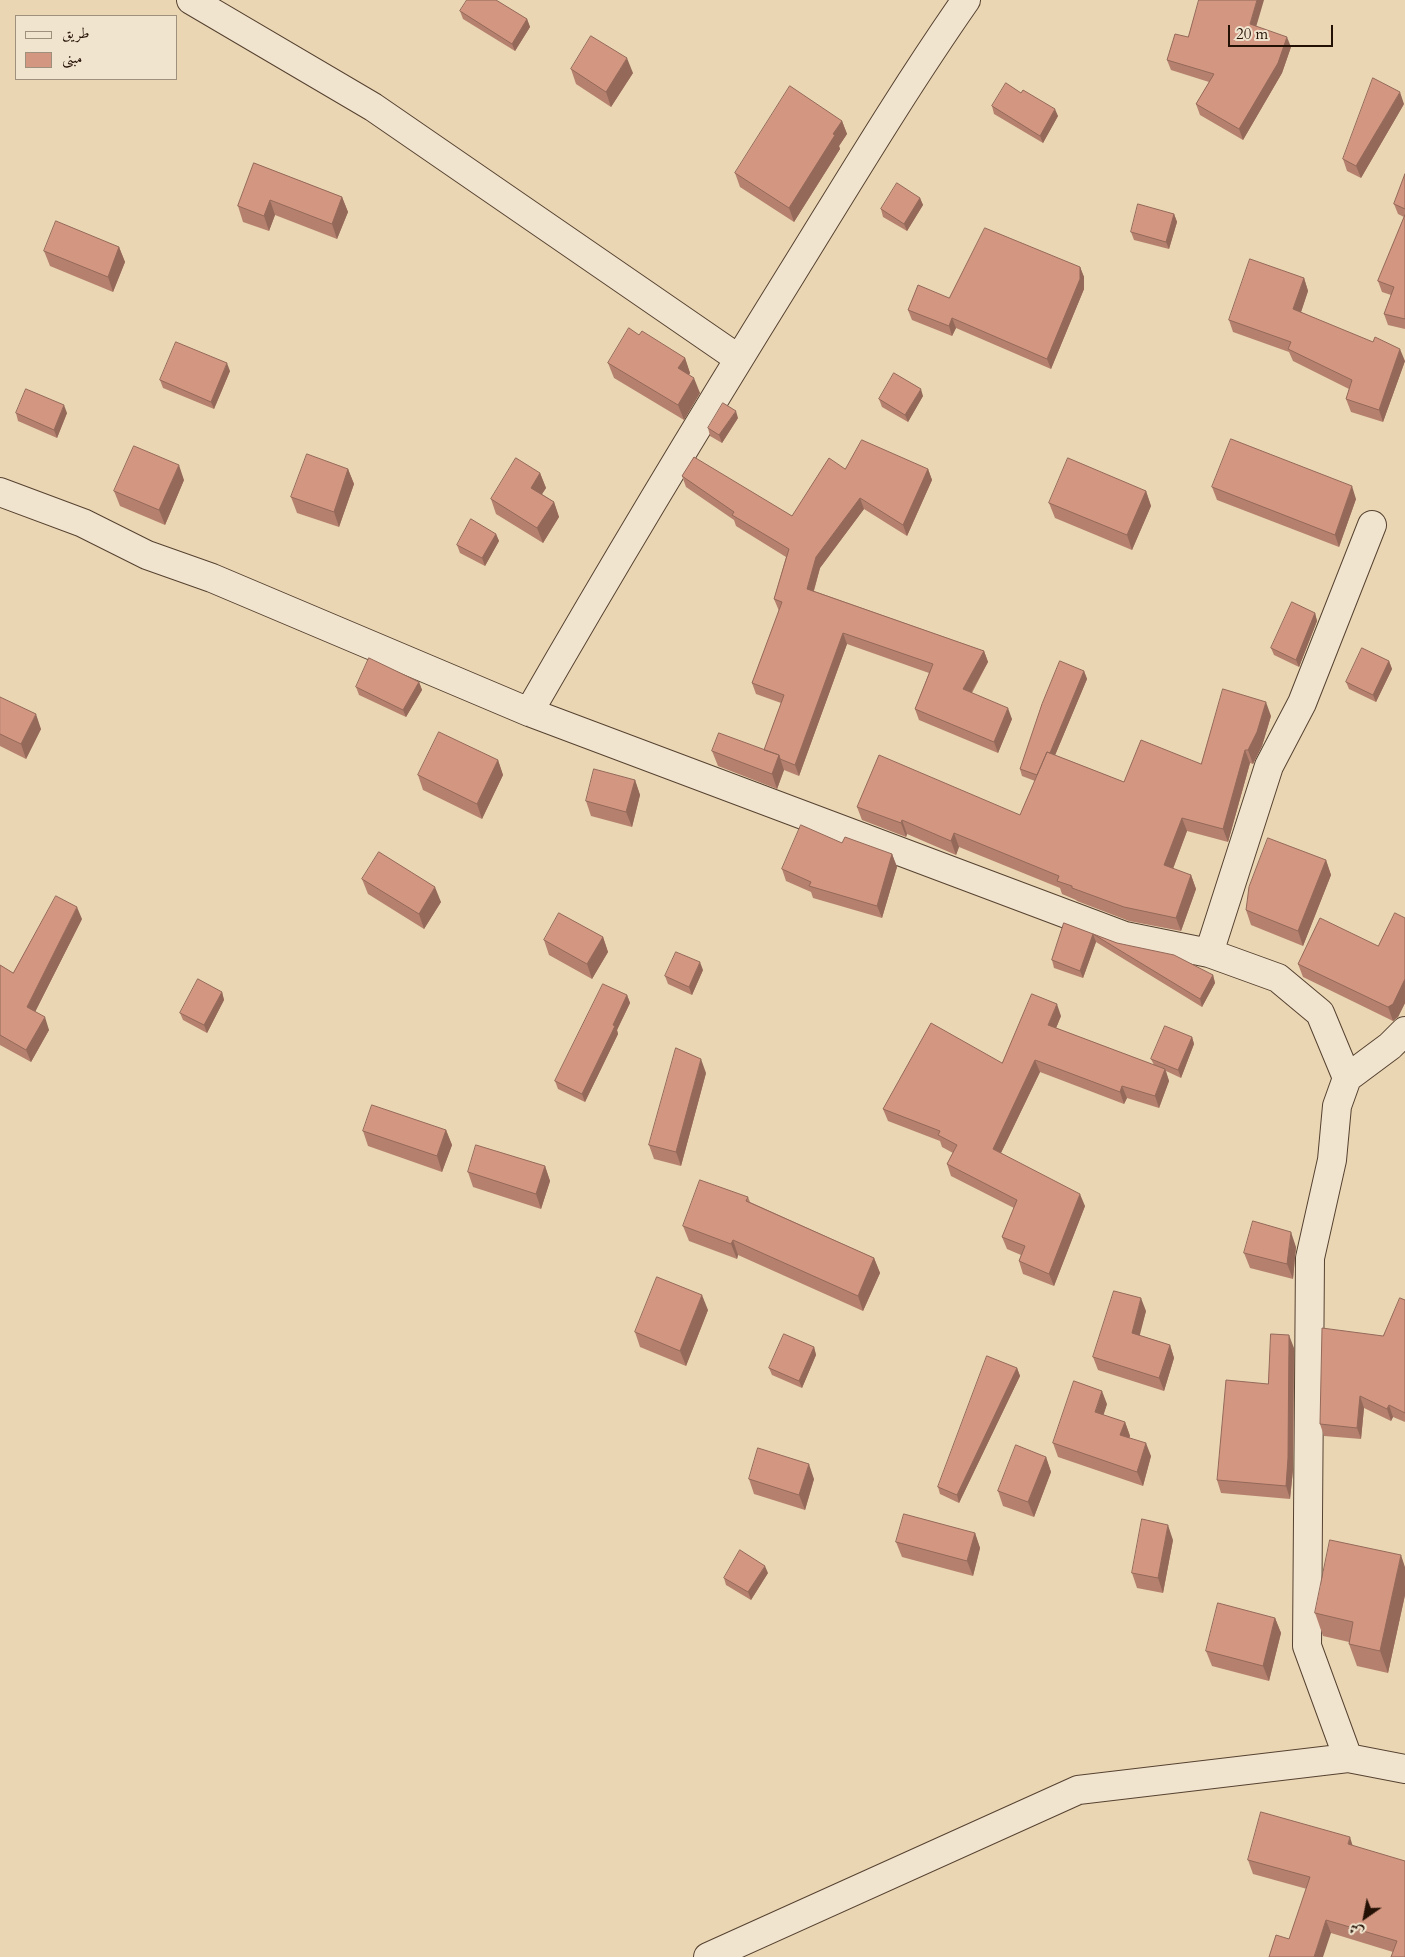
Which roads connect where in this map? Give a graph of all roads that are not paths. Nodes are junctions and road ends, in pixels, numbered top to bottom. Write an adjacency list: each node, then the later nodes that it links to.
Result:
1 (966, 0): 3 (street)
2 (198, 2): 3 (street)
3 (739, 359): 6 (street)
4 (0, 492): 6 (street)
5 (1372, 525): 7 (street)
6 (529, 712): 7 (street)
7 (1209, 953): 9 (street)
8 (1405, 1031): 9 (street)
9 (1347, 1078): 10 (street)
10 (1348, 1758): 11 (street); 12 (street)
11 (1405, 1770)
12 (708, 1957)

